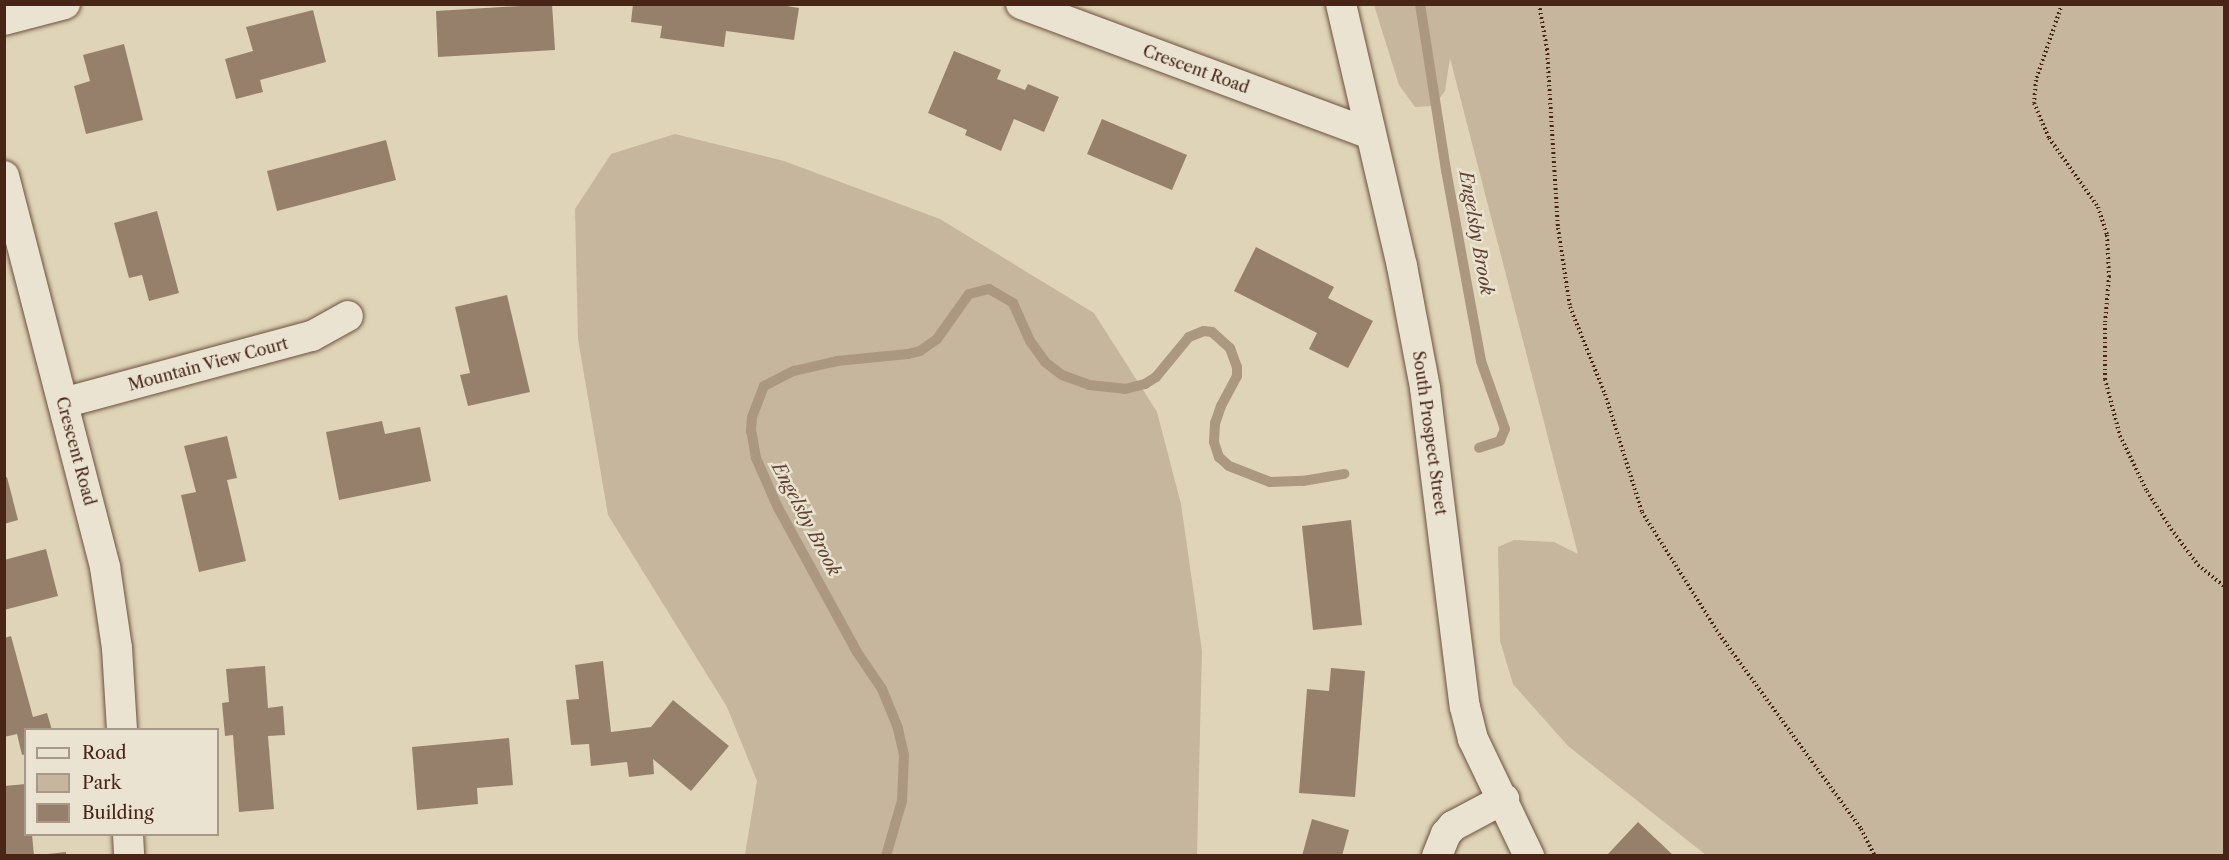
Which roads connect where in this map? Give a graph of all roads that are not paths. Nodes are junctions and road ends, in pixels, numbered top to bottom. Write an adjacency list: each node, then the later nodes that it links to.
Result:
1 (65, 4): 4 (street)
2 (1021, 4): 5 (street, Crescent Road)
3 (1341, 4): 5 (street, South Prospect Street)
4 (4, 20)
5 (1370, 134): 10 (street, South Prospect Street)
6 (4, 176): 8 (street, Crescent Road)
7 (348, 316): 8 (street, Mountain View Court)
8 (63, 403): 9 (street, Crescent Road)
9 (122, 728)
10 (1504, 799): 13 (street); 14 (street, South Prospect Street)
11 (128, 836): 12 (street)
12 (129, 855)
13 (1437, 855)
14 (1529, 855)

